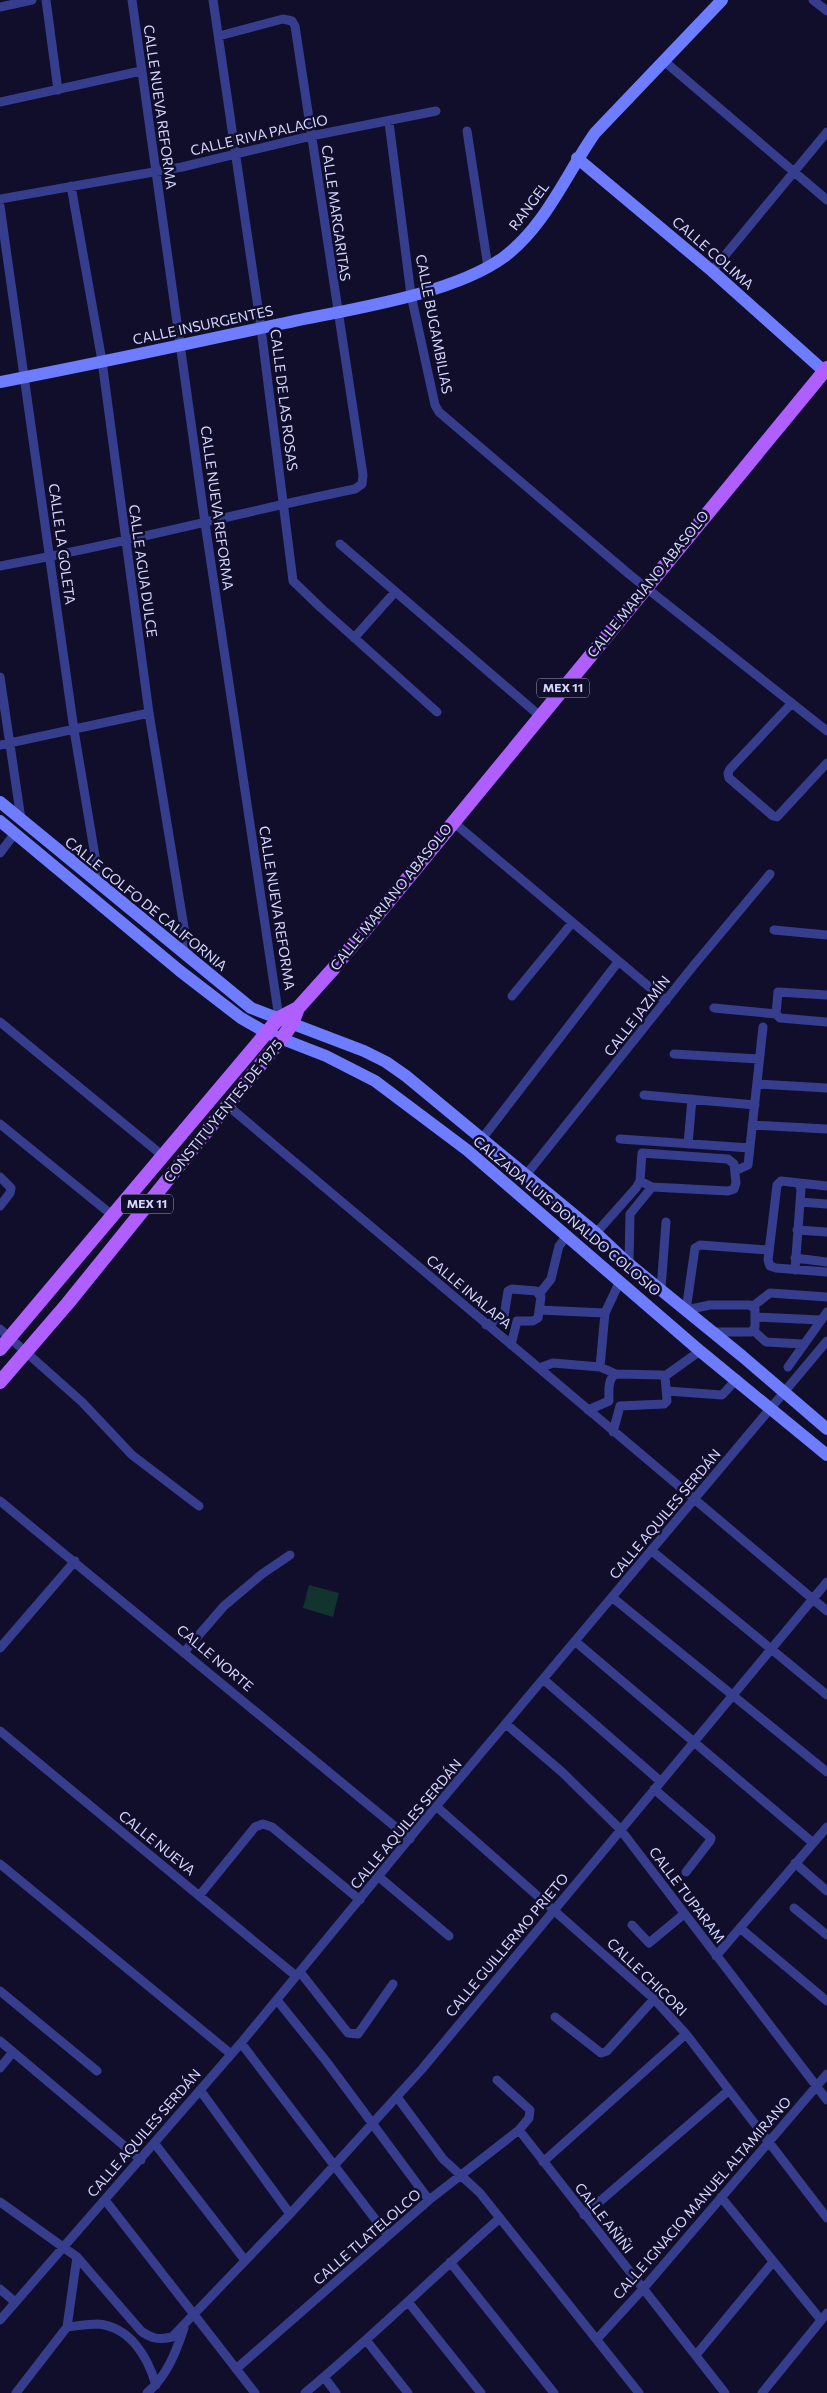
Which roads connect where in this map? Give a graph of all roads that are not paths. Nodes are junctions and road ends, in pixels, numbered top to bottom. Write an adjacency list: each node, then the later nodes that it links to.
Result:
1 (32, 0): 7 (street)
2 (46, 0): 13 (street)
3 (132, 0): 12 (street, CALLE NUEVA REFORMA)
4 (213, 0): 10 (street, CALLE DE LAS ROSAS)
5 (722, 0): 11 (street, RANGEL)
6 (813, 0): 9 (street)
7 (16, 2): 8 (street)
8 (0, 7)
9 (827, 12)
10 (219, 36): 19 (street, CALLE MARGARITAS); 20 (street, CALLE DE LAS ROSAS)
11 (664, 61): 21 (street, RANGEL); 23 (street)
12 (141, 71): 13 (street); 22 (street, CALLE NUEVA REFORMA)
13 (58, 90): 14 (street)
14 (0, 102)
15 (436, 111): 16 (street, CALLE RIVA PALACIO)
16 (389, 122): 19 (street, CALLE RIVA PALACIO); 30 (street, CALLE BUGAMBILIAS)
17 (467, 131): 28 (street)
18 (827, 132): 23 (street)
19 (311, 136): 20 (street, CALLE RIVA PALACIO); 31 (street, CALLE MARGARITAS)
20 (235, 156): 22 (street, CALLE RIVA PALACIO); 32 (street, CALLE DE LAS ROSAS)
21 (577, 158): 28 (street, RANGEL); 29 (street, CALLE COLIMA)
22 (154, 172): 24 (street, CALLE RIVA PALACIO); 33 (street, CALLE NUEVA REFORMA)
23 (794, 172): 26 (street); 29 (street)
24 (71, 186): 25 (street, CALLE RIVA PALACIO); 34 (street, CALLE AGUA DULCE)
25 (0, 199)
26 (827, 199)
27 (0, 206): 36 (street, CALLE LA GOLETA)
28 (488, 267): 30 (street, RANGEL)
29 (712, 271): 35 (street, CALLE COLIMA)
30 (411, 295): 31 (street, CALLE INSURGENTES); 44 (street, CALLE BUGAMBILIAS)
31 (337, 312): 32 (street, CALLE INSURGENTES); 38 (street, CALLE MARGARITAS)
32 (261, 328): 33 (street, CALLE INSURGENTES); 38 (street, CALLE DE LAS ROSAS)
33 (181, 344): 34 (street, CALLE INSURGENTES); 39 (street, CALLE NUEVA REFORMA)
34 (102, 361): 36 (street, CALLE INSURGENTES); 40 (street, CALLE AGUA DULCE)
35 (826, 371): 44 (main road, CALLE MARIANO ABASOLO / MEX 11)
36 (24, 377): 37 (street, CALLE INSURGENTES); 42 (street, CALLE LA GOLETA)
37 (0, 382)
38 (284, 503): 39 (street); 46 (street, CALLE DE LAS ROSAS)
39 (205, 523): 40 (street); 76 (street, CALLE NUEVA REFORMA)
40 (125, 541): 42 (street); 50 (street, CALLE AGUA DULCE)
41 (340, 544): 45 (street)
42 (50, 557): 43 (street); 52 (street, CALLE LA GOLETA)
43 (0, 566)
44 (645, 587): 48 (street, CALLE BUGAMBILIAS); 51 (main road, CALLE MARIANO ABASOLO / MEX 11)
45 (396, 592): 46 (street); 51 (street)
46 (354, 638): 49 (street, CALLE DE LAS ROSAS)
47 (0, 677): 54 (street)
48 (792, 702): 53 (street, CALLE BUGAMBILIAS); 55 (street)
49 (437, 712)
50 (149, 713): 52 (street); 68 (street, CALLE AGUA DULCE)
51 (540, 716): 59 (main road, CALLE MARIANO ABASOLO / MEX 11)
52 (74, 730): 54 (street); 63 (street, CALLE LA GOLETA)
53 (827, 731)
54 (4, 744): 57 (street)
55 (827, 763)
56 (0, 802): 57 (street, CALLE GOLFO DE CALIFORNIA)
57 (21, 819): 60 (street); 63 (street, CALLE GOLFO DE CALIFORNIA)
58 (0, 821): 60 (street, CALLE GOLFO DE CALIFORNIA)
59 (453, 822): 65 (street); 76 (main road, CALLE MARIANO ABASOLO / MEX 11)
60 (15, 833): 61 (street); 64 (street, CALLE GOLFO DE CALIFORNIA)
61 (0, 853)
62 (770, 874): 73 (street, CALLE JAZMÍN)
63 (100, 886): 64 (street); 68 (street, CALLE GOLFO DE CALIFORNIA)
64 (95, 900): 70 (street, CALLE GOLFO DE CALIFORNIA)
65 (572, 923): 69 (street); 72 (street)
66 (774, 930): 67 (street)
67 (827, 935)
68 (189, 959): 70 (street); 76 (street, CALLE GOLFO DE CALIFORNIA)
69 (618, 962): 73 (street); 94 (street)
70 (180, 971): 80 (street, CALLE GOLFO DE CALIFORNIA)
71 (827, 995): 75 (street)
72 (512, 996)
73 (666, 1001): 100 (street, CALLE JAZMÍN)
74 (714, 1008): 75 (street)
75 (776, 1014): 78 (street)
76 (286, 1021): 80 (main road, MEX 11); 81 (main road, CONSTITUYENTES DE 1975 / MEX 11); 94 (street, CALZADA LUIS DONALDO COLOSIO)
77 (0, 1022): 98 (street)
78 (827, 1022)
79 (763, 1027): 83 (street)
80 (268, 1033): 81 (street, CALZADA LUIS DONALDO COLOSIO); 98 (main road, CONSTITUYENTES DE 1975 / MEX 11)
81 (282, 1038): 88 (main road, CONSTITUYENTES DE 1975 / MEX 11); 97 (street, CALZADA LUIS DONALDO COLOSIO)
82 (674, 1054): 83 (street)
83 (759, 1059): 84 (street)
84 (757, 1084): 85 (street); 89 (street)
85 (827, 1088)
86 (644, 1095): 87 (street)
87 (692, 1099): 89 (street); 95 (street)
88 (227, 1105): 134 (street, CALLE INALAPA); 143 (main road, CONSTITUYENTES DE 1975 / MEX 11)
89 (755, 1105): 91 (street)
90 (0, 1124): 109 (street)
91 (752, 1125): 92 (street); 96 (street)
92 (827, 1129)
93 (620, 1139): 95 (street)
94 (481, 1140): 97 (street); 100 (street, CALZADA LUIS DONALDO COLOSIO)
95 (688, 1144): 96 (street)
96 (750, 1148): 99 (street)
97 (467, 1150): 114 (street, CALZADA LUIS DONALDO COLOSIO)
98 (163, 1156): 109 (main road, CONSTITUYENTES DE 1975 / MEX 11)
99 (735, 1171): 102 (street); 105 (street)
100 (526, 1175): 113 (street, CALZADA LUIS DONALDO COLOSIO)
101 (0, 1177): 108 (street)
102 (640, 1181): 105 (street); 113 (street)
103 (799, 1184): 104 (street); 106 (street); 115 (street)
104 (827, 1186)
105 (652, 1187): 118 (street)
106 (800, 1202): 107 (street); 111 (street)
107 (827, 1204)
108 (0, 1206)
109 (112, 1215): 137 (main road, CONSTITUYENTES DE 1975 / MEX 11)
110 (666, 1222): 122 (street)
111 (797, 1230): 112 (street); 116 (street)
112 (827, 1232)
113 (596, 1234): 118 (street, CALZADA LUIS DONALDO COLOSIO)
114 (567, 1236): 121 (street, CALZADA LUIS DONALDO COLOSIO); 123 (street)
115 (769, 1250): 119 (street); 127 (street)
116 (795, 1258): 117 (street); 119 (street)
117 (827, 1262)
118 (628, 1264): 121 (street); 122 (street, CALZADA LUIS DONALDO COLOSIO)
119 (795, 1270): 120 (street)
120 (827, 1272)
121 (620, 1281): 129 (street); 142 (street, CALZADA LUIS DONALDO COLOSIO)
122 (660, 1289): 127 (street, CALZADA LUIS DONALDO COLOSIO)
123 (540, 1293): 126 (street); 130 (street)
124 (827, 1297): 125 (street)
125 (753, 1306): 127 (street); 131 (street)
126 (539, 1310): 129 (street); 133 (street)
127 (686, 1310): 136 (street, CALZADA LUIS DONALDO COLOSIO)
128 (827, 1312): 132 (street)
129 (605, 1313): 145 (street)
130 (504, 1316): 133 (street); 134 (street)
131 (755, 1317): 132 (street); 135 (street)
132 (820, 1320): 139 (street)
133 (517, 1321): 140 (street)
134 (486, 1325): 140 (street, CALLE INALAPA)
135 (753, 1330): 136 (street); 139 (street)
136 (713, 1332): 144 (street, CALZADA LUIS DONALDO COLOSIO)
137 (5, 1333): 141 (main road, CONSTITUYENTES DE 1975 / MEX 11); 143 (street)
138 (827, 1341): 153 (street, CALLE AQUILES SERDÁN)
139 (802, 1344): 146 (street)
140 (511, 1345): 147 (street, CALLE INALAPA)
141 (0, 1349)
142 (700, 1351): 149 (street); 150 (street, CALZADA LUIS DONALDO COLOSIO)
143 (25, 1352): 151 (main road, CONSTITUYENTES DE 1975 / MEX 11); 163 (street)
144 (742, 1356): 150 (street); 153 (street, CALZADA LUIS DONALDO COLOSIO)
145 (600, 1367): 147 (street); 148 (street)
146 (788, 1367)
147 (539, 1368): 157 (street, CALLE INALAPA)
148 (616, 1374): 149 (street); 154 (street)
149 (665, 1376): 152 (street)
150 (733, 1376): 152 (street); 156 (street, CALZADA LUIS DONALDO COLOSIO)
151 (0, 1382)
152 (667, 1391): 155 (street)
153 (784, 1393): 156 (street, CALLE AQUILES SERDÁN); 158 (street, CALZADA LUIS DONALDO COLOSIO)
154 (609, 1401): 155 (street); 157 (street)
155 (620, 1406): 159 (street)
156 (771, 1408): 160 (street, CALZADA LUIS DONALDO COLOSIO); 162 (street, CALLE AQUILES SERDÁN)
157 (588, 1410): 159 (street, CALLE INALAPA)
158 (827, 1429)
159 (613, 1432): 162 (street, CALLE INALAPA)
160 (827, 1454)
161 (0, 1500): 166 (street, CALLE NORTE)
162 (693, 1500): 164 (street, CALLE AQUILES SERDÁN); 169 (street, CALLE INALAPA)
163 (200, 1506)
164 (652, 1551): 168 (street, CALLE AQUILES SERDÁN); 173 (street)
165 (290, 1555): 174 (street)
166 (75, 1561): 172 (street); 174 (street, CALLE NORTE)
167 (827, 1582): 169 (street, CALLE GUILLERMO PRIETO)
168 (613, 1598): 171 (street, CALLE AQUILES SERDÁN); 176 (street)
169 (812, 1599): 170 (street, CALLE INALAPA); 173 (street, CALLE GUILLERMO PRIETO)
170 (827, 1611)
171 (576, 1642): 175 (street, CALLE AQUILES SERDÁN); 180 (street)
172 (0, 1648)
173 (769, 1650): 176 (street, CALLE GUILLERMO PRIETO); 177 (street)
174 (185, 1651): 187 (street, CALLE NORTE)
175 (543, 1679): 178 (street, CALLE AQUILES SERDÁN); 182 (street)
176 (733, 1694): 180 (street, CALLE GUILLERMO PRIETO); 181 (street)
177 (827, 1695)
178 (506, 1724): 184 (street, CALLE AQUILES SERDÁN); 186 (street, CALLE TUPARAM)
179 (0, 1731): 194 (street, CALLE NUEVA)
180 (694, 1742): 182 (street, CALLE GUILLERMO PRIETO); 188 (street)
181 (827, 1772)
182 (660, 1781): 183 (street, CALLE GUILLERMO PRIETO)
183 (654, 1789): 186 (street, CALLE GUILLERMO PRIETO); 191 (street)
184 (437, 1807): 187 (street, CALLE AQUILES SERDÁN); 197 (street, CALLE CHICORI)
185 (827, 1827): 188 (street)
186 (620, 1829): 197 (street, CALLE GUILLERMO PRIETO); 198 (street, CALLE TUPARAM)
187 (410, 1839): 192 (street, CALLE AQUILES SERDÁN)
188 (812, 1842): 189 (street)
189 (795, 1863): 193 (street); 200 (street)
190 (0, 1864): 215 (street)
191 (686, 1872)
192 (379, 1877): 195 (street, CALLE AQUILES SERDÁN); 202 (street)
193 (827, 1891)
194 (199, 1896): 195 (street); 204 (street, CALLE NUEVA)
195 (360, 1900): 204 (street, CALLE AQUILES SERDÁN)
196 (794, 1908): 201 (street)
197 (555, 1910): 207 (street, CALLE CHICORI); 223 (street, CALLE GUILLERMO PRIETO)
198 (684, 1914): 199 (street); 203 (street, CALLE TUPARAM)
199 (632, 1925)
200 (740, 1928): 203 (street); 209 (street)
201 (827, 1935)
202 (449, 1936)
203 (716, 1956): 220 (street, CALLE TUPARAM)
204 (298, 1974): 205 (street, CALLE NUEVA); 208 (street, CALLE AQUILES SERDÁN)
205 (393, 1984)
206 (0, 1991): 217 (street)
207 (654, 1999): 210 (street); 211 (street, CALLE CHICORI)
208 (277, 2000): 213 (street, CALLE AQUILES SERDÁN); 225 (street)
209 (827, 2001)
210 (555, 2017)
211 (686, 2034): 222 (street, CALLE CHICORI); 230 (street)
212 (0, 2041): 214 (street)
213 (241, 2043): 215 (street, CALLE AQUILES SERDÁN); 231 (street)
214 (13, 2052): 216 (street); 229 (street)
215 (231, 2054): 221 (street, CALLE AQUILES SERDÁN)
216 (0, 2068)
217 (97, 2071)
218 (827, 2074): 220 (street, CALLE IGNACIO MANUEL ALTAMIRANO)
219 (497, 2080): 226 (street)
220 (817, 2087): 224 (street, CALLE TUPARAM); 227 (street, CALLE IGNACIO MANUEL ALTAMIRANO)
221 (200, 2090): 228 (street, CALLE AQUILES SERDÁN); 237 (street)
222 (728, 2091): 227 (street, CALLE CHICORI); 238 (street)
223 (396, 2096): 225 (street, CALLE GUILLERMO PRIETO); 232 (street)
224 (827, 2100)
225 (373, 2124): 231 (street, CALLE GUILLERMO PRIETO); 235 (street)
226 (519, 2130): 230 (street, CALLE AÑIÑI); 232 (street, CALLE TLATELOLCO)
227 (768, 2141): 233 (street, CALLE IGNACIO MANUEL ALTAMIRANO); 240 (street, CALLE CHICORI)
228 (155, 2144): 229 (street, CALLE AQUILES SERDÁN); 244 (street)
229 (141, 2160): 234 (street, CALLE AQUILES SERDÁN)
230 (543, 2162): 238 (street, CALLE AÑIÑI)
231 (334, 2166): 237 (street, CALLE GUILLERMO PRIETO); 241 (street)
232 (461, 2175): 235 (street, CALLE TLATELOLCO); 239 (street)
233 (721, 2196): 246 (street); 248 (street, CALLE IGNACIO MANUEL ALTAMIRANO)
234 (104, 2200): 242 (street, CALLE AQUILES SERDÁN); 252 (street)
235 (428, 2200): 241 (street, CALLE TLATELOLCO)
236 (0, 2202): 242 (street)
237 (290, 2214): 244 (street, CALLE GUILLERMO PRIETO)
238 (584, 2215): 248 (street, CALLE AÑIÑI)
239 (500, 2218): 245 (street); 257 (street)
240 (827, 2218)
241 (388, 2236): 260 (street, CALLE TLATELOLCO)
242 (61, 2248): 243 (street); 249 (street, CALLE AQUILES SERDÁN)
243 (76, 2257): 255 (street, CALLE GUILLERMO PRIETO); 256 (street)
244 (244, 2260): 252 (street, CALLE GUILLERMO PRIETO)
245 (450, 2262): 250 (street); 270 (street)
246 (773, 2262): 254 (street); 259 (street)
247 (0, 2289): 249 (street)
248 (642, 2290): 257 (street, CALLE IGNACIO MANUEL ALTAMIRANO); 259 (street, CALLE AÑIÑI)
249 (15, 2302): 253 (street, CALLE AQUILES SERDÁN)
250 (409, 2303): 258 (street); 269 (street)
251 (827, 2313): 254 (street)
252 (195, 2315): 255 (street, CALLE GUILLERMO PRIETO); 260 (street)
253 (0, 2320)
254 (821, 2320): 273 (street)
255 (185, 2325): 262 (street)
256 (67, 2327): 262 (street); 263 (street)
257 (597, 2339): 271 (street)
258 (366, 2340): 261 (street); 268 (street)
259 (696, 2355): 272 (street, CALLE AÑIÑI)
260 (236, 2369): 265 (street)
261 (324, 2377): 266 (street); 267 (street)
262 (156, 2385): 264 (street)
263 (16, 2393)
264 (147, 2393)
265 (256, 2393)
266 (305, 2393)
267 (336, 2393)
268 (408, 2393)
269 (481, 2393)
270 (554, 2393)
271 (639, 2393)
272 (725, 2393)
273 (762, 2393)

